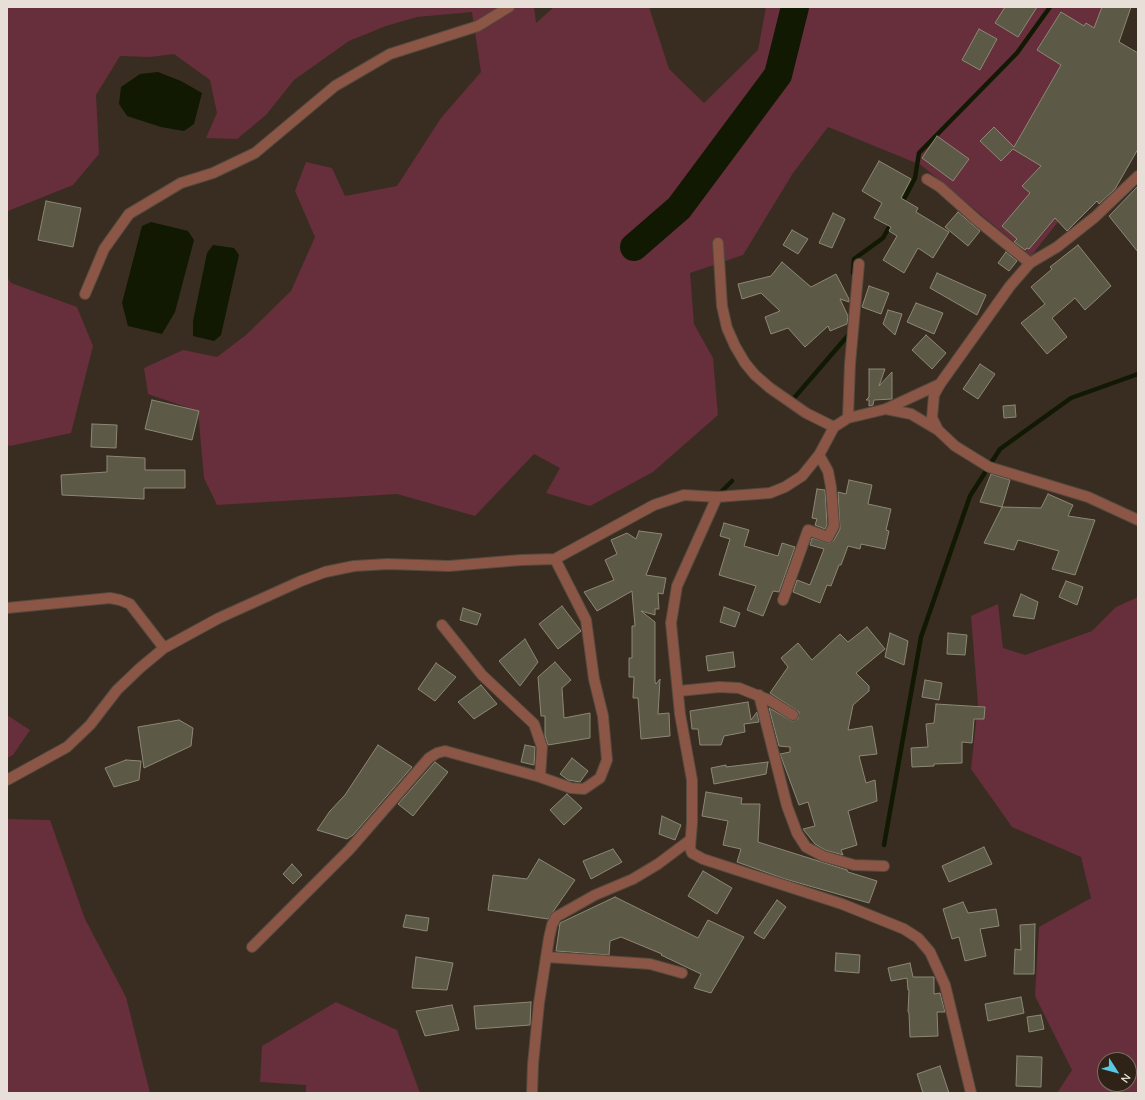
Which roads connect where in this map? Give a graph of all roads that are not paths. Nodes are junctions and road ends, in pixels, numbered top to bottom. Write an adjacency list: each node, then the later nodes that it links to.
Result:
1 (509, 7): 7 (street)
2 (1138, 176): 5 (street)
3 (927, 179): 5 (street)
4 (718, 243): 11 (street)
5 (1030, 263): 8 (street)
6 (859, 264): 10 (street)
7 (85, 294)
8 (940, 384): 9 (street); 12 (street)
9 (886, 409): 10 (street); 12 (street)
10 (848, 418): 11 (street)
11 (834, 427): 13 (street)
12 (938, 430): 15 (street)
13 (819, 455): 14 (street); 17 (street)
14 (717, 497): 16 (street); 21 (street)
15 (1138, 520)
16 (555, 560): 20 (street); 24 (street)
17 (783, 600)
18 (7, 608): 20 (street)
19 (442, 625): 24 (street)
20 (164, 648): 25 (street)
21 (678, 690): 22 (street); 26 (street)
22 (759, 695): 23 (street); 27 (street)
23 (793, 715)
24 (540, 777): 28 (street)
25 (7, 780)
26 (690, 840): 29 (street); 32 (street)
27 (884, 866)
28 (252, 947)
29 (547, 957): 30 (street); 31 (street)
30 (682, 974)
31 (532, 1093)
32 (971, 1093)

